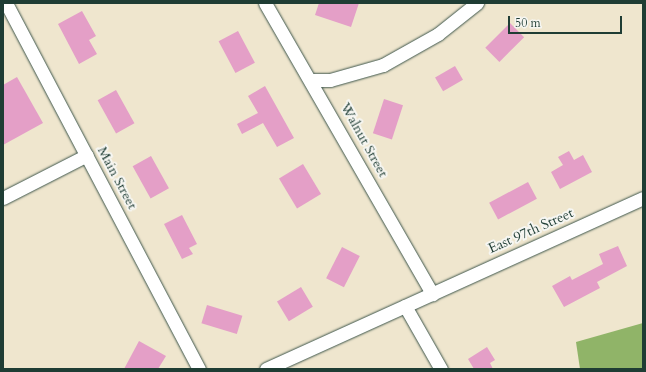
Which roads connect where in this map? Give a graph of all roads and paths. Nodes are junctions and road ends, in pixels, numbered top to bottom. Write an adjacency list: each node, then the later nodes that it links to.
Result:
1 (6, 3): 5 (street, Main Street)
2 (265, 3): 4 (street, Walnut Street)
3 (476, 3): 4 (street)
4 (312, 80): 8 (street, Walnut Street)
5 (87, 155): 6 (street); 10 (street, Main Street)
6 (3, 198)
7 (643, 198): 8 (street, East 97th Street)
8 (432, 294): 9 (street, East 97th Street)
9 (405, 306): 11 (street); 12 (street)
10 (199, 369)
11 (266, 369)
12 (441, 369)

